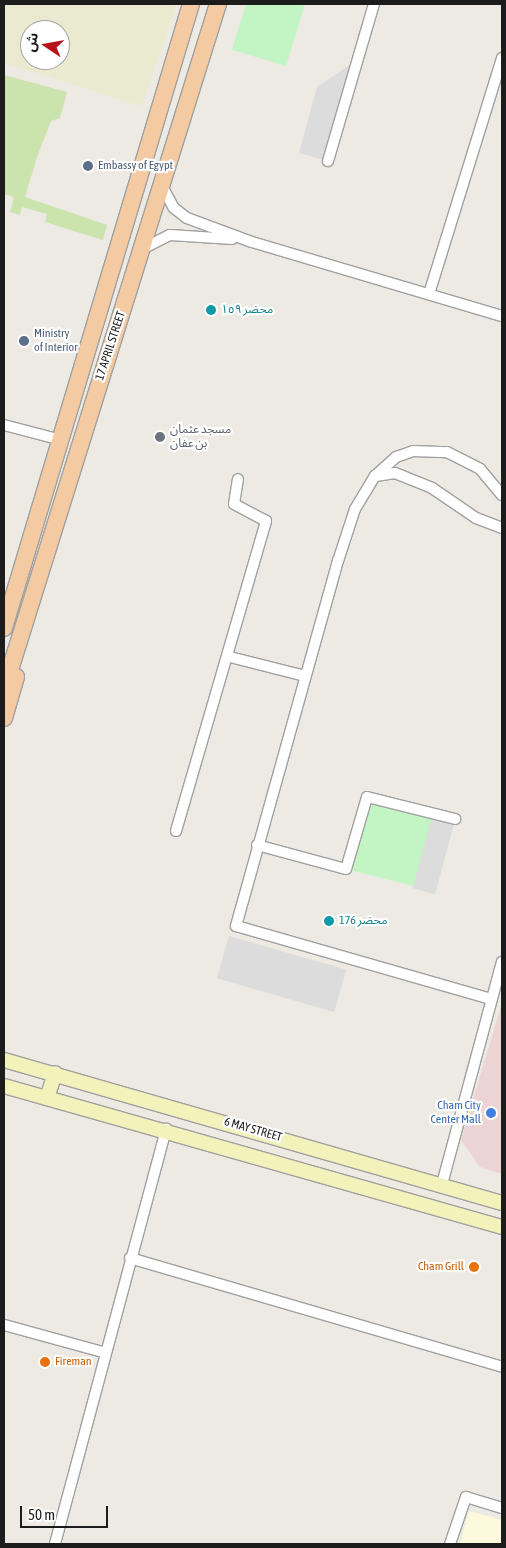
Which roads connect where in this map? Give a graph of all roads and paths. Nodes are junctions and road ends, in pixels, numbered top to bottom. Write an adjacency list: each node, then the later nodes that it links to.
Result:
1 (191, 4): 12 (main road, 17 APRIL STREET)
2 (218, 4): 6 (main road, 17 APRIL STREET)
3 (374, 4): 5 (street)
4 (502, 58): 9 (street)
5 (328, 161)
6 (161, 184): 7 (street); 8 (main road, 17 APRIL STREET)
7 (252, 242): 8 (street); 9 (street)
8 (142, 249): 18 (main road, 17 APRIL STREET)
9 (429, 294): 10 (street)
10 (502, 316)
11 (4, 425): 12 (street)
12 (61, 440): 17 (main road, 17 APRIL STREET)
13 (374, 476): 15 (street); 16 (street); 22 (street)
14 (238, 479): 21 (street)
15 (502, 495)
16 (502, 528)
17 (21, 570): 19 (main road); 20 (main road, 17 APRIL STREET)
18 (39, 575): 23 (main road, 17 APRIL STREET); 24 (main road)
19 (4, 601)
20 (4, 628)
21 (230, 657): 22 (street); 26 (street)
22 (304, 676): 27 (street)
23 (4, 689)
24 (4, 718)
25 (455, 819): 27 (street)
26 (176, 831)
27 (257, 845): 29 (street)
28 (502, 962): 29 (street)
29 (491, 999): 35 (street)
30 (4, 1060): 31 (main road, 6 MAY STREET)
31 (55, 1073): 33 (main road); 35 (main road, 6 MAY STREET)
32 (4, 1086): 33 (main road, 6 MAY STREET)
33 (47, 1098): 34 (main road, 6 MAY STREET)
34 (166, 1129): 37 (main road, 6 MAY STREET); 38 (street)
35 (442, 1184): 36 (main road, 6 MAY STREET)
36 (502, 1203)
37 (502, 1227)
38 (130, 1258): 40 (street); 41 (street)
39 (4, 1325): 40 (street)
40 (103, 1352): 43 (street)
41 (502, 1367)
42 (502, 1508): 44 (street)
43 (55, 1544)
44 (450, 1544)

